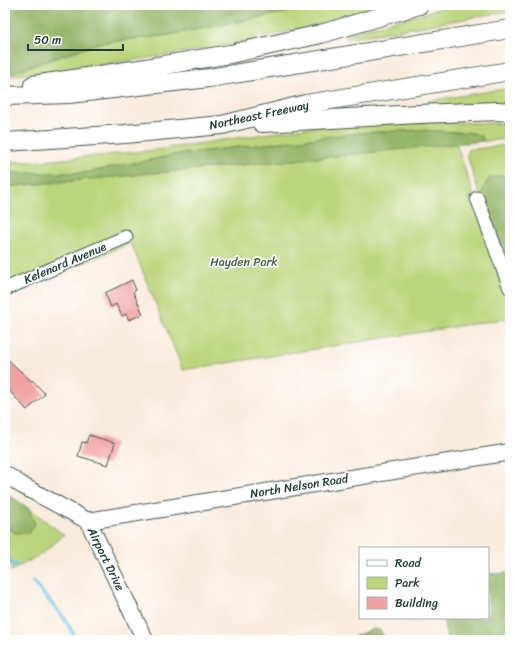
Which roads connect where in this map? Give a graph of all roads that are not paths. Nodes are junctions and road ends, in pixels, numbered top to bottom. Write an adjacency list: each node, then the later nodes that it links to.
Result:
1 (420, 5): 4 (highway)
2 (510, 29): 5 (highway)
3 (510, 71): 7 (highway, Northeast Freeway)
4 (5, 89)
5 (5, 96)
6 (510, 112): 7 (highway)
7 (222, 125): 8 (highway, Northeast Freeway)
8 (5, 142)
9 (477, 198): 11 (street)
10 (126, 237): 12 (street, Kelenard Avenue)
11 (510, 288)
12 (5, 289)
13 (510, 452): 15 (main road, North Nelson Road)
14 (5, 474): 15 (main road, Airport Drive)
15 (88, 521): 16 (main road, Airport Drive)
16 (145, 640)

